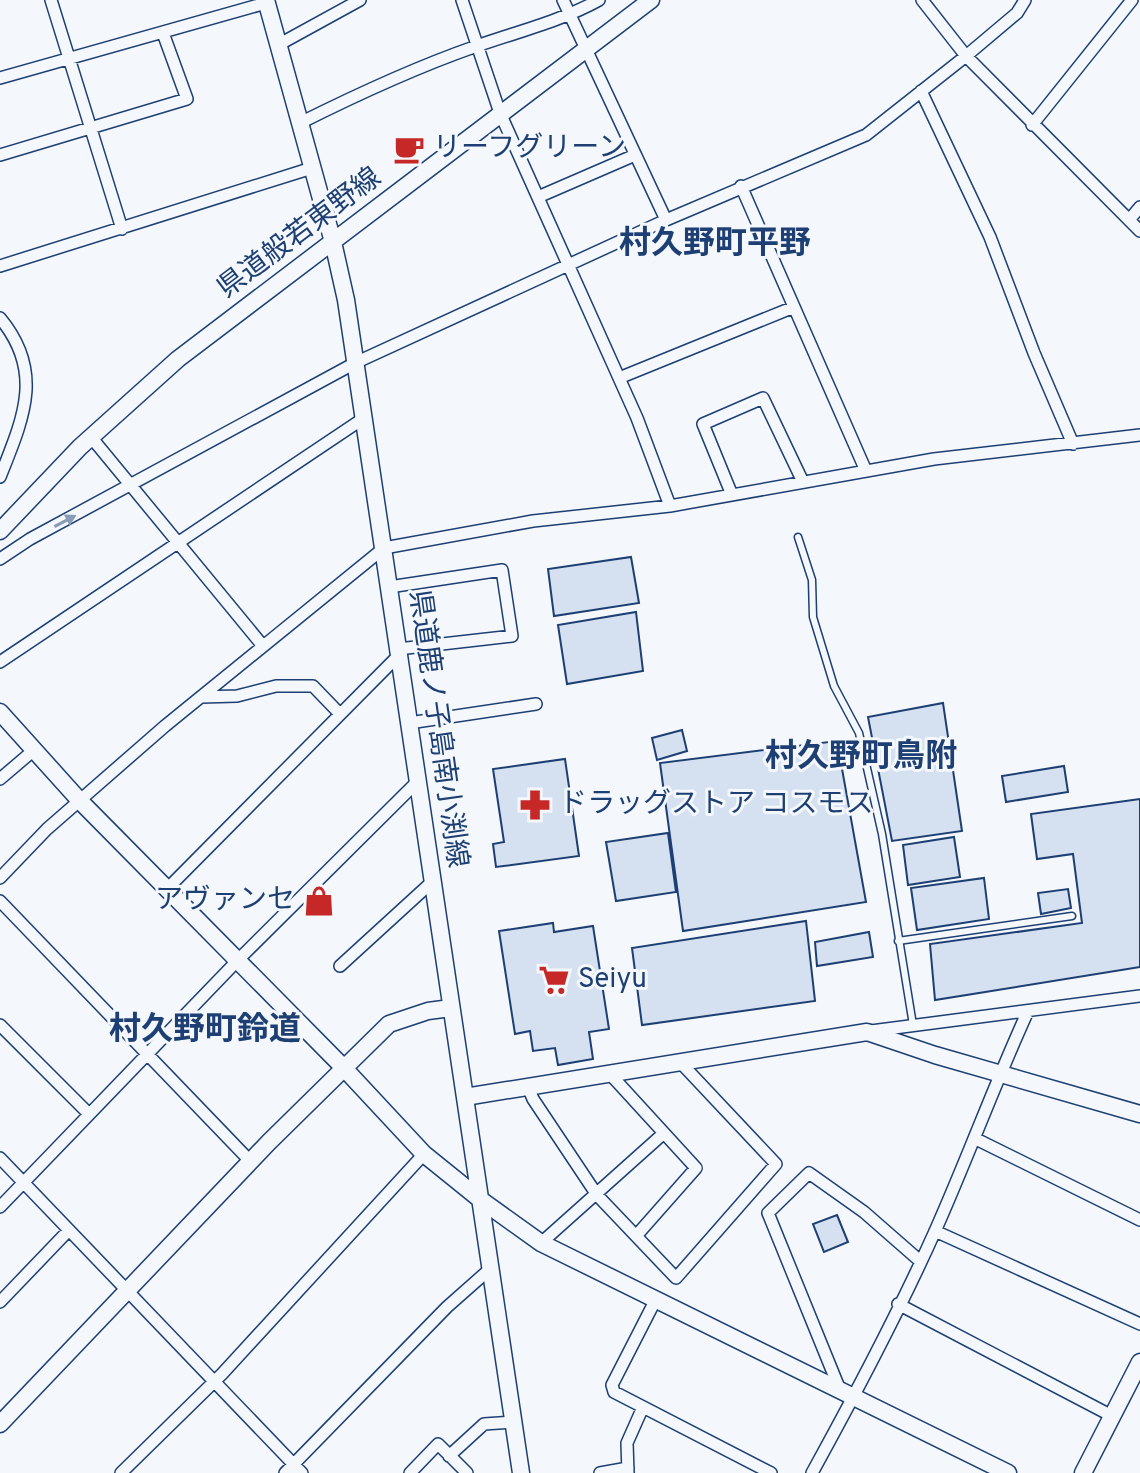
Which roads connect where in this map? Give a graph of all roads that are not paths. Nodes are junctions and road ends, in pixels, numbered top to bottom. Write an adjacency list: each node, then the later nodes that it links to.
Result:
1 (51, 0): 17 (street)
2 (360, 0): 13 (street)
3 (462, 0): 14 (street)
4 (563, 0): 11 (street)
5 (599, 0): 11 (street)
6 (651, 0): 15 (street, 県道般若東野線)
7 (922, 0): 16 (street)
8 (1025, 0): 16 (street)
9 (1132, 0): 22 (street)
10 (266, 1): 12 (street); 13 (street, 県道鹿ノ子島南小渕線)
11 (569, 16): 14 (street); 15 (street)
12 (163, 33): 17 (street); 23 (street)
13 (278, 45): 21 (street, 県道鹿ノ子島南小渕線)
14 (478, 46): 20 (street); 21 (street)
15 (586, 50): 20 (street, 県道般若東野線); 25 (street)
16 (966, 56): 19 (street); 22 (street)
17 (69, 59): 18 (street); 23 (street)
18 (0, 78)
19 (921, 91): 27 (street); 44 (street)
20 (500, 113): 28 (street); 34 (street, 県道般若東野線)
21 (300, 123): 26 (street, 県道鹿ノ子島南小渕線)
22 (1032, 125): 31 (street)
23 (91, 128): 24 (street); 32 (street)
24 (0, 155)
25 (635, 155): 28 (street); 30 (street)
26 (312, 168): 32 (street); 34 (street, 県道鹿ノ子島南小渕線)
27 (741, 186): 30 (street); 37 (street)
28 (538, 197): 35 (street)
29 (1140, 207): 31 (street)
30 (666, 220): 35 (street)
31 (1129, 220): 33 (street)
32 (122, 229): 36 (street)
33 (1140, 231)
34 (333, 242): 39 (street, 県道鹿ノ子島南小渕線); 43 (street, 県道般若東野線)
35 (567, 264): 39 (street); 40 (street)
36 (0, 266)
37 (794, 307): 40 (street); 45 (street)
38 (0, 318): 46 (street)
39 (355, 363): 41 (street, 県道鹿ノ子島南小渕線); 48 (street)
40 (619, 378): 50 (street)
41 (364, 418): 53 (street); 54 (street, 県道鹿ノ子島南小渕線)
42 (1140, 435): 44 (street)
43 (91, 437): 48 (street); 51 (street, 県道般若東野線)
44 (1073, 444): 45 (street)
45 (866, 471): 47 (street)
46 (0, 477)
47 (803, 482): 49 (street); 49 (street)
48 (131, 486): 53 (street); 55 (street, one-way to 48)
49 (732, 495): 50 (street)
50 (670, 506): 54 (street)
51 (0, 531)
52 (798, 537): 74 (lane)
53 (178, 543): 57 (street); 59 (street)
54 (384, 548): 56 (street, 県道鹿ノ子島南小渕線); 57 (street)
55 (0, 559)
56 (389, 587): 58 (street, 県道鹿ノ子島南小渕線); 58 (street)
57 (263, 646): 60 (street)
58 (398, 652): 63 (street); 64 (street, 県道鹿ノ子島南小渕線)
59 (0, 662)
60 (200, 697): 63 (street); 68 (street)
61 (536, 704): 64 (street)
62 (0, 712): 65 (street)
63 (340, 714): 71 (street)
64 (409, 723): 67 (street, 県道鹿ノ子島南小渕線)
65 (34, 750): 66 (street); 68 (street)
66 (0, 779)
67 (418, 781): 70 (street, 県道鹿ノ子島南小渕線); 75 (street)
68 (80, 801): 69 (street); 71 (street)
69 (0, 878)
70 (433, 881): 76 (street); 78 (street, 県道鹿ノ子島南小渕線)
71 (168, 888): 75 (street)
72 (0, 901): 84 (street)
73 (1072, 916): 74 (lane)
74 (898, 941): 81 (lane)
75 (237, 961): 84 (street); 86 (street)
76 (340, 966)
77 (1140, 996): 79 (street)
78 (451, 1008): 86 (street); 90 (street, 県道鹿ノ子島南小渕線)
79 (1028, 1011): 81 (street); 88 (street)
80 (0, 1025): 91 (street)
81 (913, 1026): 82 (street); 83 (street)
82 (867, 1032): 83 (street); 85 (street)
83 (900, 1043): 88 (street)
84 (148, 1054): 91 (street); 97 (street)
85 (680, 1062): 87 (street); 105 (street)
86 (343, 1067): 95 (street); 97 (street)
87 (610, 1074): 89 (street); 93 (street)
88 (999, 1074): 92 (street); 94 (street)
89 (528, 1087): 90 (street); 99 (street)
90 (465, 1097): 100 (street, 県道鹿ノ子島南小渕線)
91 (89, 1114): 98 (street)
92 (1140, 1114)
93 (664, 1133): 99 (street); 105 (street)
94 (976, 1139): 102 (street); 104 (street)
95 (424, 1154): 100 (street); 115 (street)
96 (0, 1158): 98 (street)
97 (251, 1162): 109 (street)
98 (24, 1183): 101 (street); 103 (street)
99 (595, 1192): 105 (street); 106 (street)
100 (481, 1200): 106 (street); 108 (street, 県道鹿ノ子島南小渕線)
101 (0, 1207)
102 (1140, 1220)
103 (69, 1230): 109 (street); 111 (street)
104 (935, 1231): 107 (street); 113 (street)
105 (636, 1236)
106 (541, 1243): 110 (street)
107 (920, 1261): 112 (street); 116 (street)
108 (490, 1269): 119 (street, 県道鹿ノ子島南小渕線); 122 (street)
109 (127, 1292): 115 (street); 120 (street)
110 (656, 1299): 116 (street); 117 (street)
111 (0, 1302)
112 (898, 1304): 116 (street); 118 (street)
113 (1140, 1324)
114 (1140, 1362): 118 (street)
115 (214, 1381): 122 (street); 124 (street)
116 (847, 1393): 130 (street); 131 (street)
117 (643, 1407): 123 (street); 129 (street)
118 (1112, 1416): 132 (street)
119 (513, 1422): 121 (street); 127 (street, 県道鹿ノ子島南小渕線)
120 (0, 1424)
121 (449, 1456): 125 (street); 126 (street)
122 (294, 1470)
123 (628, 1471): 128 (street)
124 (121, 1473)
125 (410, 1473)
126 (467, 1473)
127 (521, 1473)
128 (600, 1473)
129 (771, 1473)
130 (812, 1473)
131 (1008, 1473)
132 (1083, 1473)

